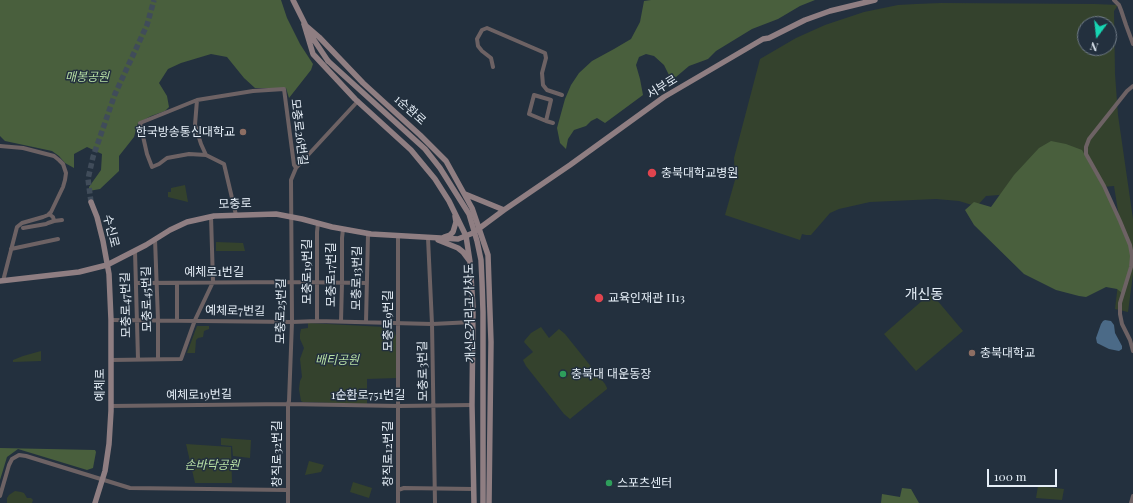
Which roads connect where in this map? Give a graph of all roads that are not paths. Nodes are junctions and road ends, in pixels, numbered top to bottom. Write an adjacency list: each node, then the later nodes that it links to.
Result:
1 (294, 0): 4 (main road, 1순환로)
2 (875, 0): 19 (main road, 서부로)
3 (1114, 0): 5 (street)
4 (304, 24): 6 (main road, 1순환로); 11 (main road); 17 (main road, 1순환로)
5 (1133, 44)
6 (328, 61): 84 (main road, 개신오거리고가차도, bridge)
7 (493, 67): 9 (street)
8 (1133, 86): 63 (street)
9 (562, 95)
10 (197, 100): 15 (street); 15 (street); 16 (street, 모충로26번길)
11 (358, 101): 16 (street); 20 (main road)
12 (546, 121): 12 (street); 13 (street)
13 (553, 123)
14 (0, 146): 21 (street)
15 (206, 155): 22 (street)
16 (296, 168): 24 (street, 모충로26번길)
17 (465, 194): 19 (main road); 30 (main road, 1순환로)
18 (91, 202): 41 (main road, 수신로)
19 (504, 210): 30 (main road, 서부로)
20 (455, 212): 33 (main road); 35 (main road)
21 (49, 214): 26 (street); 38 (street)
22 (236, 215): 23 (main road, 모충로); 24 (main road, 모충로)
23 (212, 216): 37 (main road, 모충로); 44 (street)
24 (292, 217): 27 (main road, 모충로); 45 (street, 모충로25번길)
25 (62, 220): 26 (street)
26 (54, 221): 28 (street)
27 (318, 223): 29 (main road, 모충로); 46 (street, 모충로19번길)
28 (24, 228)
29 (343, 229): 31 (main road, 모충로); 49 (street, 모충로17번길)
30 (479, 229): 33 (main road, 모충로); 85 (main road, 1순환로)
31 (368, 234): 32 (main road, 모충로); 50 (street, 모충로13번길)
32 (398, 236): 34 (main road, 모충로); 61 (street, 모충로9번길)
33 (466, 236): 35 (main road, 모충로); 40 (main road)
34 (428, 238): 35 (main road, 모충로); 40 (main road); 62 (street, 모충로3번길)
35 (441, 238)
36 (58, 239): 38 (street)
37 (155, 239): 39 (main road, 모충로); 48 (street, 모충로45번길)
38 (11, 249): 42 (street)
39 (135, 251): 41 (main road, 모충로); 47 (street, 모충로47번길)
40 (470, 262): 60 (main road)
41 (107, 265): 42 (main road, 모충로); 51 (main road, 예체로)
42 (1, 281)
43 (177, 282): 44 (street, 예체로1번길); 48 (street, 예체로1번길); 54 (street)
44 (213, 282): 45 (street, 예체로1번길); 55 (street)
45 (292, 282): 46 (street, 예체로1번길); 57 (street, 모충로25번길)
46 (317, 282): 49 (street, 예체로1번길); 56 (street, 모충로19번길)
47 (136, 283): 48 (street, 예체로1번길); 52 (street, 모충로47번길)
48 (157, 283): 53 (street, 모충로45번길)
49 (342, 283): 50 (street, 예체로1번길); 58 (street, 모충로17번길)
50 (367, 283): 59 (street, 모충로13번길)
51 (111, 320): 52 (street, 예체로7번길); 66 (main road, 예체로)
52 (137, 320): 53 (street, 예체로7번길); 64 (street, 모충로47번길)
53 (158, 320): 54 (street, 예체로7번길); 65 (street, 모충로45번길)
54 (177, 320): 55 (street, 예체로7번길)
55 (195, 320): 57 (street, 예체로7번길); 65 (street)
56 (317, 321): 57 (street); 58 (street)
57 (292, 322): 67 (street, 모충로25번길)
58 (341, 322): 59 (street)
59 (366, 322): 61 (street)
60 (473, 322): 62 (street); 69 (main road)
61 (398, 323): 62 (street); 71 (street, 모충로9번길)
62 (432, 324): 68 (street, 모충로3번길)
63 (1133, 351)
64 (138, 359): 65 (street); 66 (street)
65 (158, 359)
66 (111, 360): 70 (main road, 예체로)
67 (288, 404): 70 (street, 예체로19번길); 71 (street, 1순환로751번길); 75 (street, 창직로32번길)
68 (434, 405): 69 (street, 1순환로751번길); 71 (street, 1순환로751번길); 73 (street, 모충로3번길)
69 (472, 405): 74 (main road)
70 (111, 406): 72 (main road, 예체로)
71 (398, 406): 76 (street, 창직로12번길)
72 (102, 480): 75 (street); 77 (street); 79 (main road, 예체로)
73 (435, 488): 74 (street); 76 (street); 82 (street, 모충로3번길)
74 (473, 489): 83 (main road)
75 (287, 490): 80 (street, 창직로32번길)
76 (398, 490): 81 (street, 창직로12번길)
77 (0, 496)
78 (1133, 496): 86 (street)
79 (95, 503)
80 (288, 503)
81 (398, 503)
82 (435, 503)
83 (474, 503)
84 (483, 503)
85 (489, 503)
86 (1131, 503)

